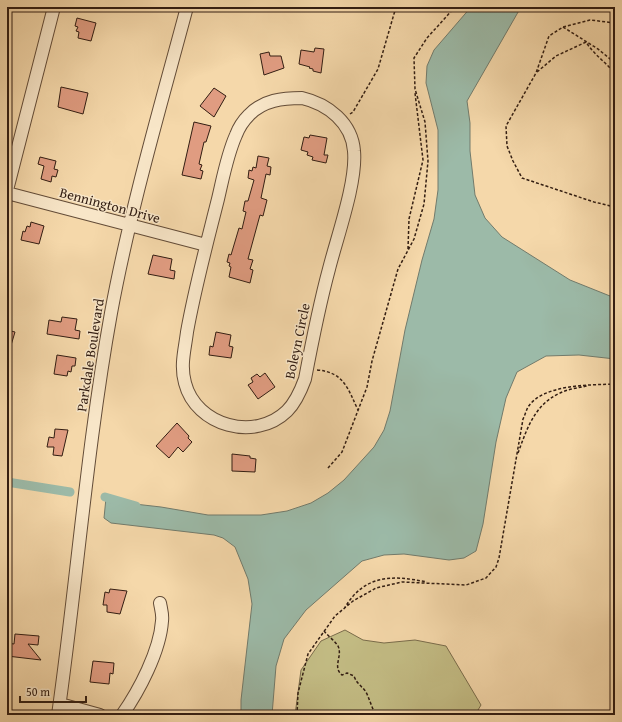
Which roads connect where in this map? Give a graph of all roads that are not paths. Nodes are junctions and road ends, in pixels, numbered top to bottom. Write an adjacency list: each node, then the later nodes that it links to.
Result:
1 (54, 7): 3 (street)
2 (186, 7): 5 (street, Parkdale Boulevard)
3 (7, 190)
4 (7, 193): 5 (street, Bennington Drive)
5 (130, 226): 6 (street, Bennington Drive); 8 (street, Parkdale Boulevard)
6 (206, 245): 6 (street, Boleyn Circle)
7 (160, 603): 10 (street)
8 (59, 710): 9 (street)
9 (100, 715)
10 (122, 715)

